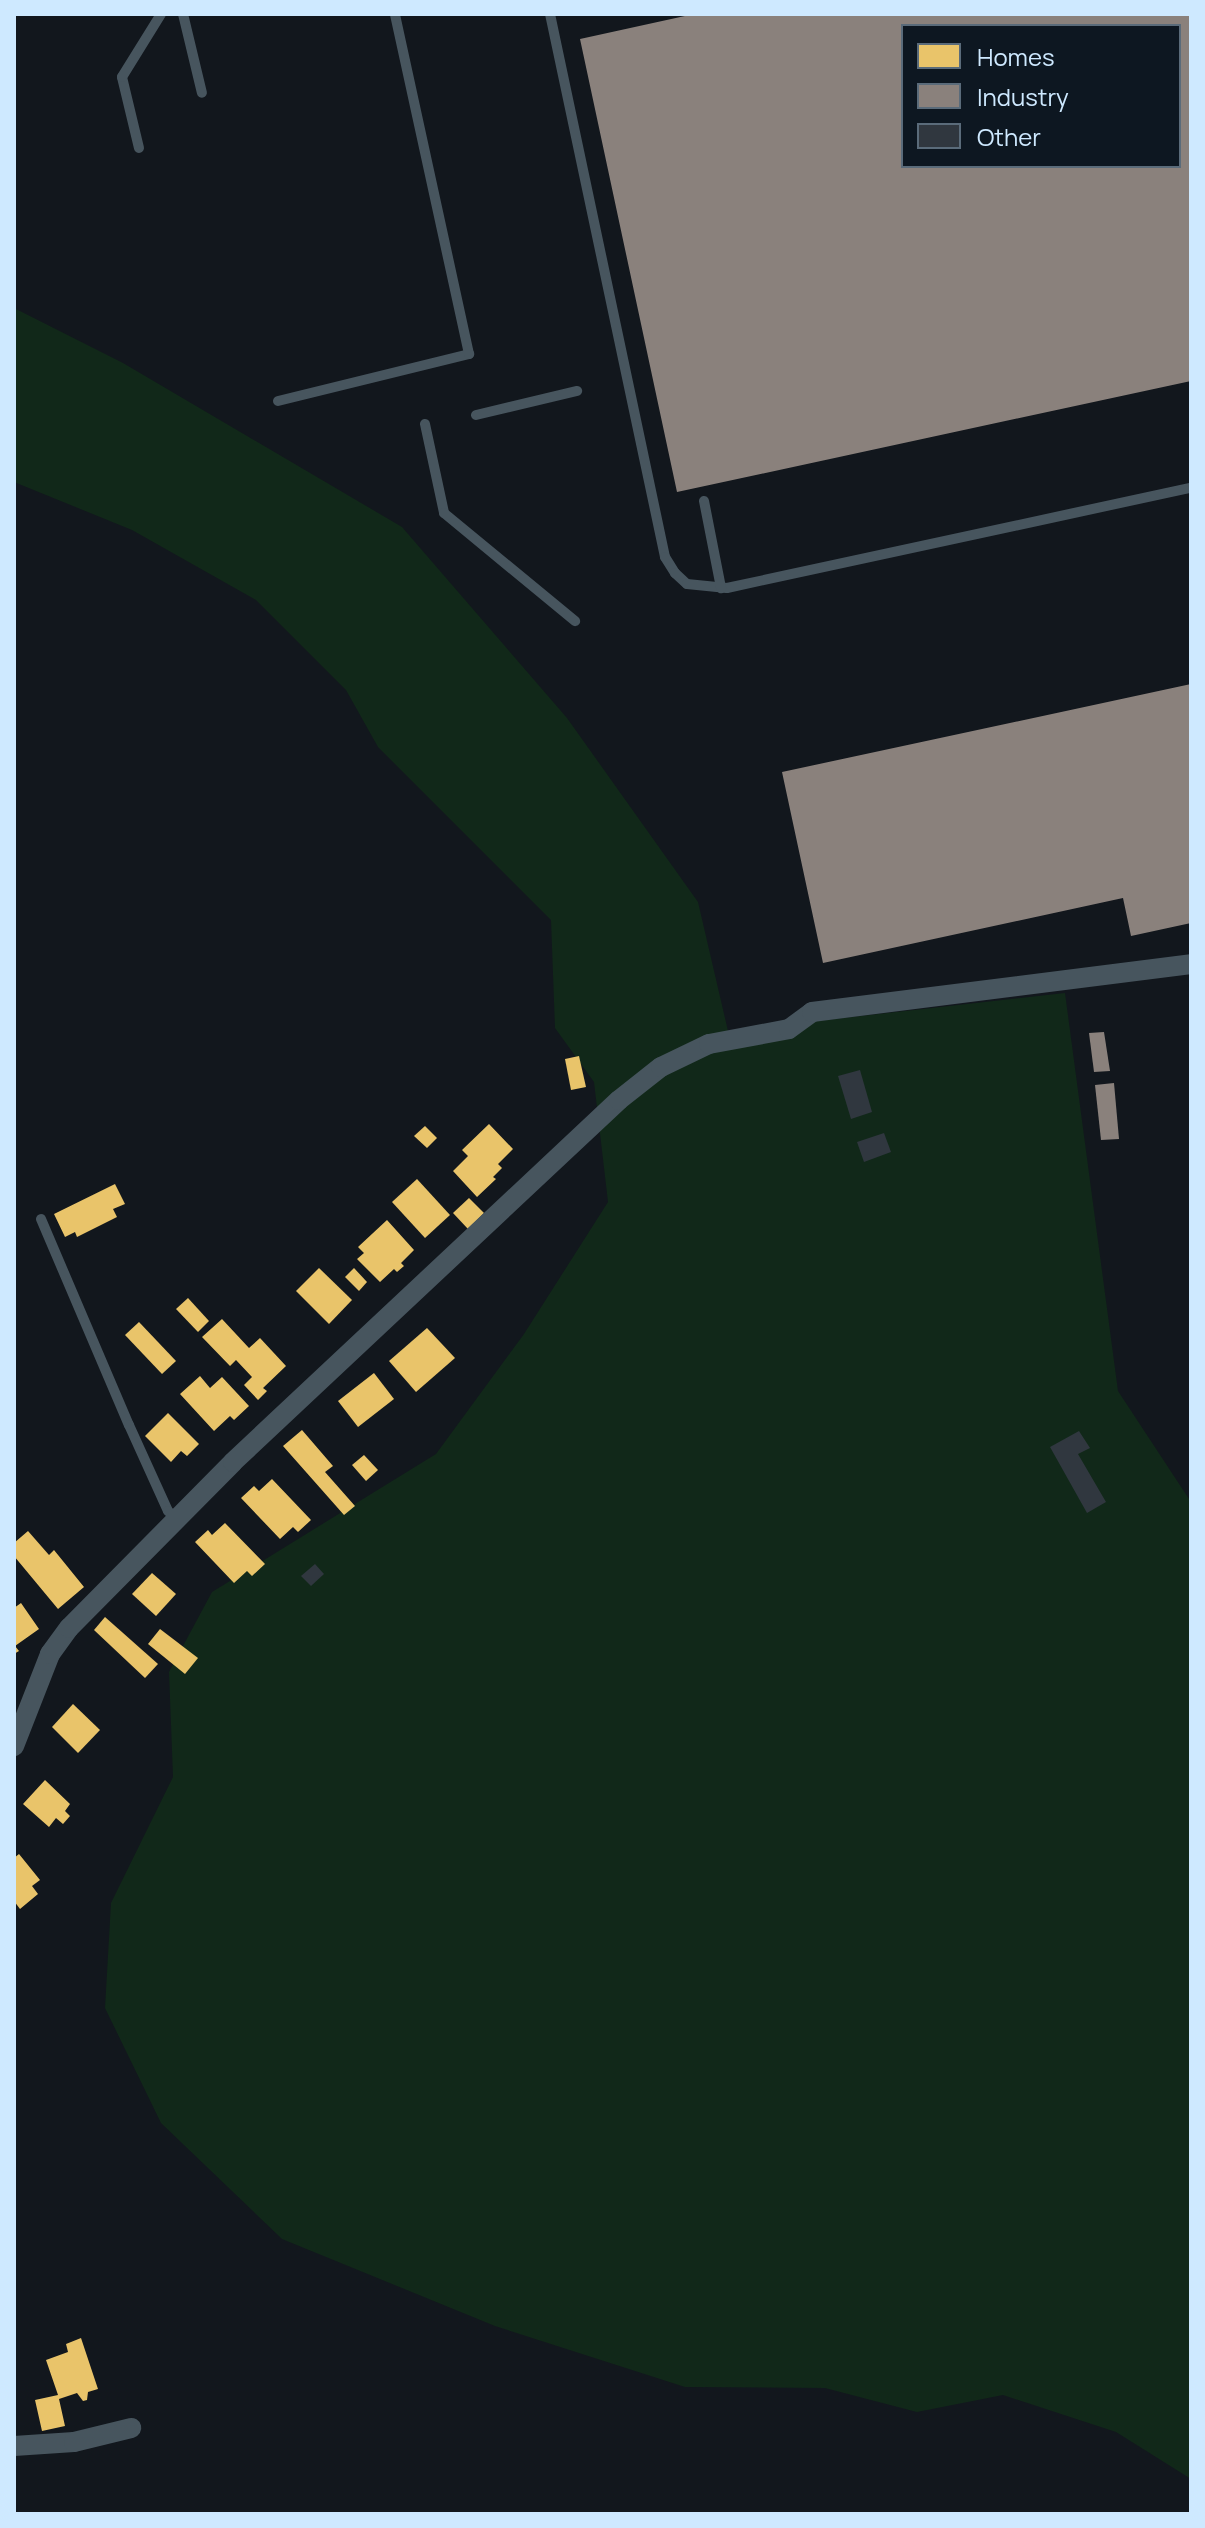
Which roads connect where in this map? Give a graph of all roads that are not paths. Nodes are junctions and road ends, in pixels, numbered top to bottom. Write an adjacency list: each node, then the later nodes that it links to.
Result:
1 (161, 14): 6 (lane)
2 (183, 14): 5 (lane)
3 (395, 14): 8 (lane)
4 (550, 14): 13 (lane)
5 (202, 93)
6 (139, 148)
7 (577, 391): 9 (lane)
8 (278, 401)
9 (476, 415)
10 (425, 424): 14 (lane)
11 (1191, 488): 13 (lane)
12 (704, 501): 13 (lane)
13 (721, 588)
14 (575, 621)
15 (1191, 964): 17 (street)
16 (41, 1219): 17 (lane)
17 (176, 1519): 18 (street)
18 (14, 1746)
19 (131, 2428): 20 (street)
20 (14, 2446)

